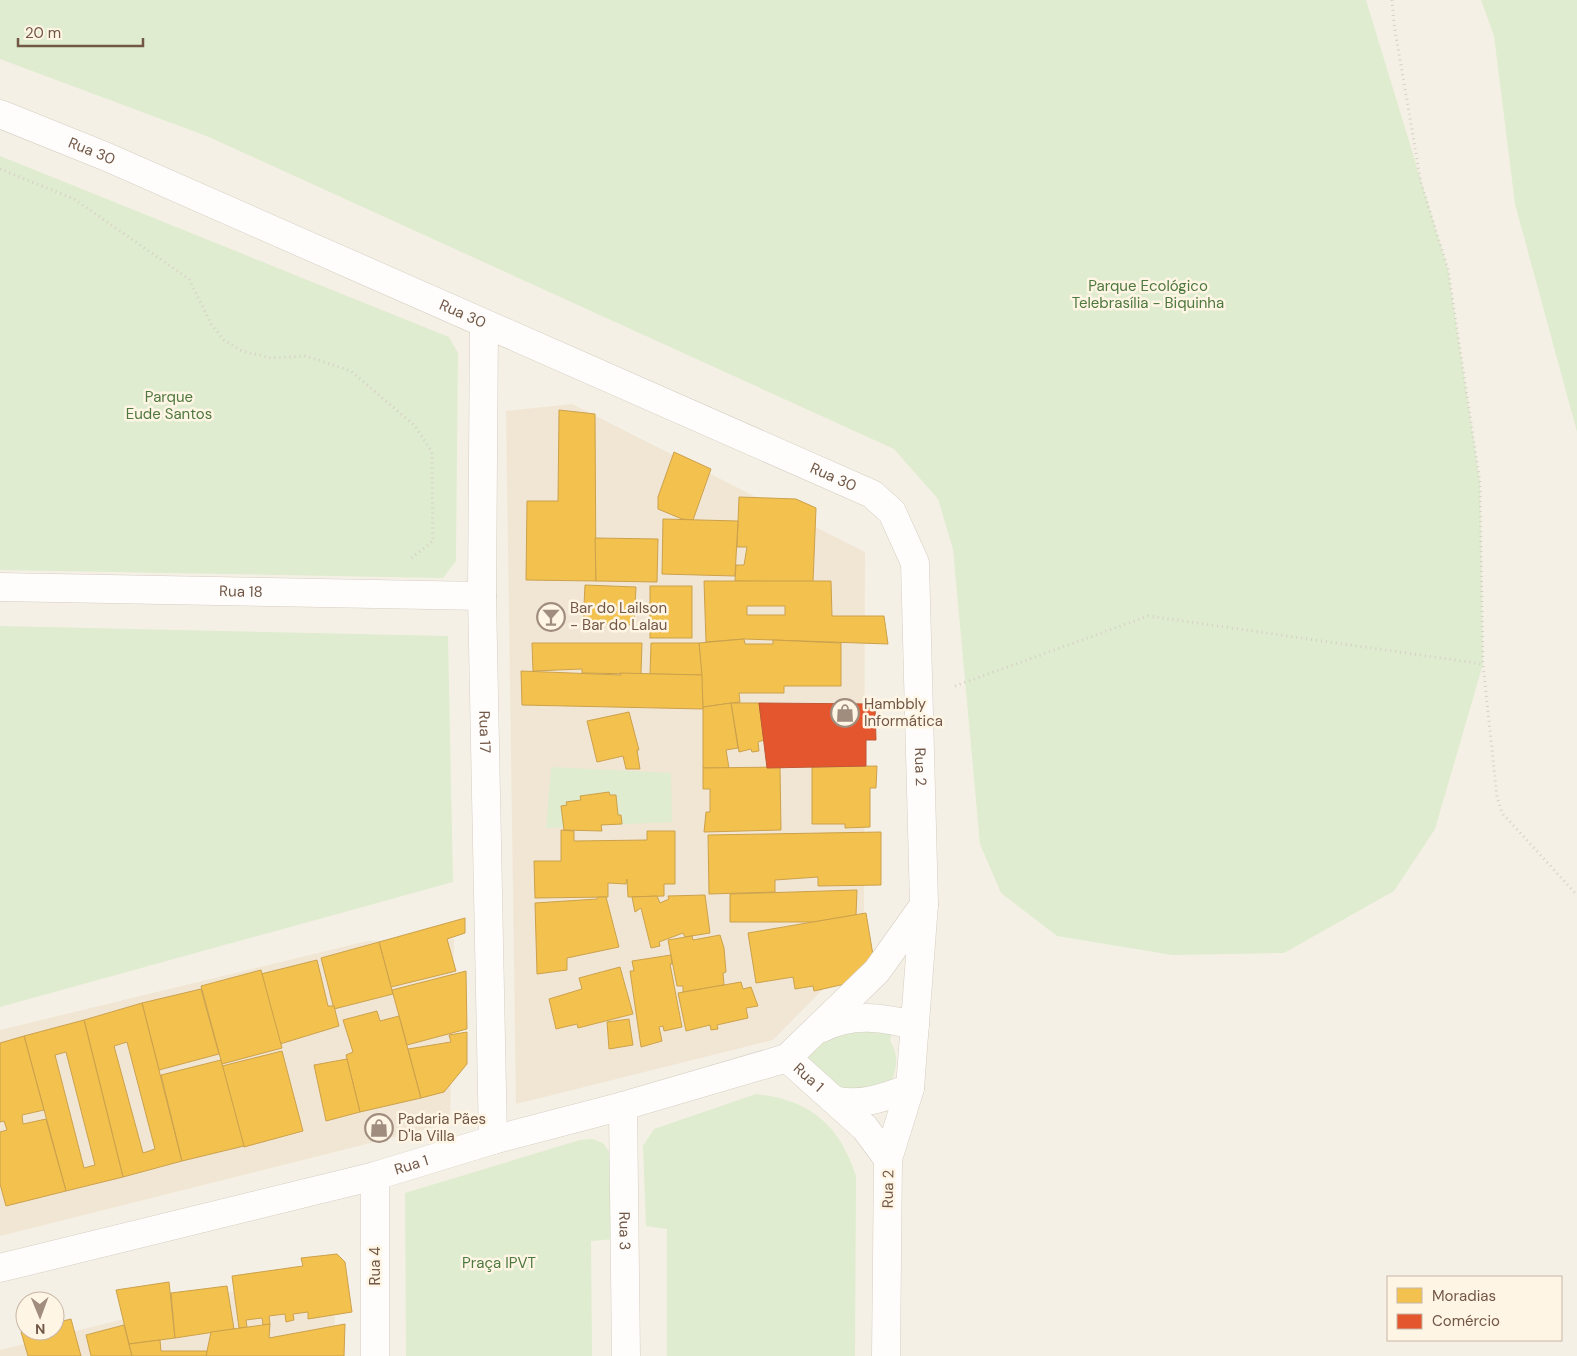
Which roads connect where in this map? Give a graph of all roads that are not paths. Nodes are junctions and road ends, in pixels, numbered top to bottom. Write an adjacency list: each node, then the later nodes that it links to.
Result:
1 (0, 114): 2 (street, Rua 30)
2 (484, 324): 3 (street, Rua 30); 5 (street, Rua 17)
3 (905, 540): 6 (street, Rua 2)
4 (0, 587): 5 (street, Rua 18)
5 (482, 596): 13 (street, Rua 17)
6 (924, 904): 7 (street, Rua 2); 8 (street)
7 (915, 1025): 8 (street); 10 (street, Rua 2)
8 (816, 1031): 9 (street)
9 (786, 1058): 11 (street, Rua 1); 12 (street, Rua 1)
10 (910, 1088): 11 (street, Rua 1); 14 (street, Rua 2)
11 (834, 1100): 14 (street, Rua 1)
12 (623, 1106): 13 (street, Rua 1); 18 (street, Rua 3)
13 (493, 1140): 15 (street, Rua 1)
14 (888, 1159): 19 (street, Rua 2)
15 (375, 1176): 16 (street, Rua 1); 17 (street, Rua 4)
16 (0, 1268)
17 (375, 1356)
18 (626, 1356)
19 (886, 1356)

